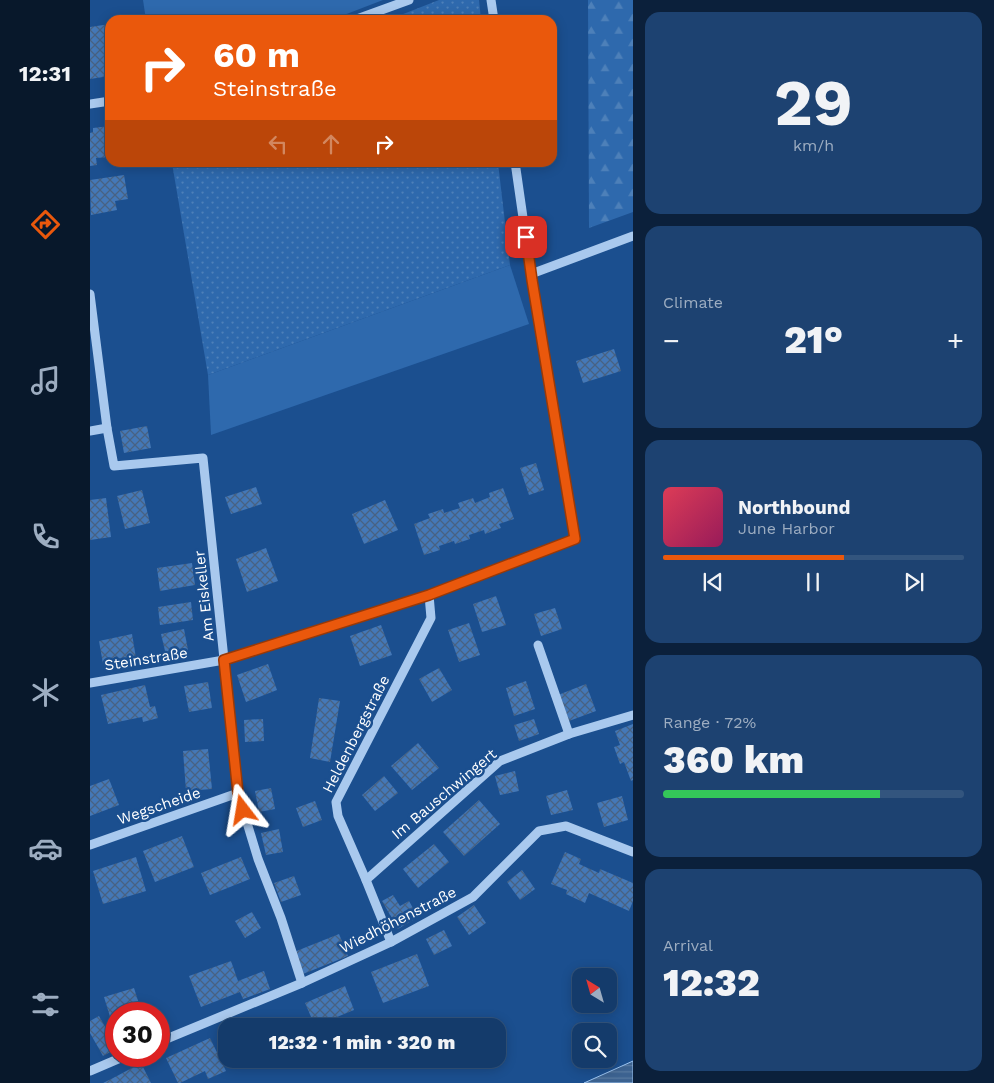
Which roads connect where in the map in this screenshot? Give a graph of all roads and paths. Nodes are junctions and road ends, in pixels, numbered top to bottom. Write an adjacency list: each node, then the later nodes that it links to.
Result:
1 (409, 0): 3 (street)
2 (491, 0): 4 (street)
3 (368, 15)
4 (493, 15)
5 (105, 102): 6 (street)
6 (90, 104)
7 (516, 167): 9 (street)
8 (633, 236): 9 (street)
9 (531, 274): 13 (street, Steinstraße)
10 (90, 294): 11 (street, Am Eiskeller)
11 (107, 428): 12 (street); 15 (street, Am Eiskeller)
12 (90, 431)
13 (429, 595): 15 (street, Steinstraße); 22 (street, Heldenbergstraße)
14 (538, 645): 18 (street)
15 (224, 660): 16 (street, Steinstraße); 19 (street, Am Eiskeller)
16 (90, 683)
17 (633, 715): 18 (street, Im Bauschwingert)
18 (569, 734): 22 (street, Im Bauschwingert)
19 (238, 793): 20 (street, Wegscheide); 24 (street, Am Eiskeller)
20 (90, 845)
21 (633, 852): 23 (street, Wiedhöhenstraße)
22 (366, 880): 23 (street, Heldenbergstraße)
23 (391, 942): 24 (street, Wiedhöhenstraße)
24 (302, 983): 25 (street, Wiedhöhenstraße)
25 (170, 1037)
26 (105, 1065): 27 (street)
27 (90, 1071)

